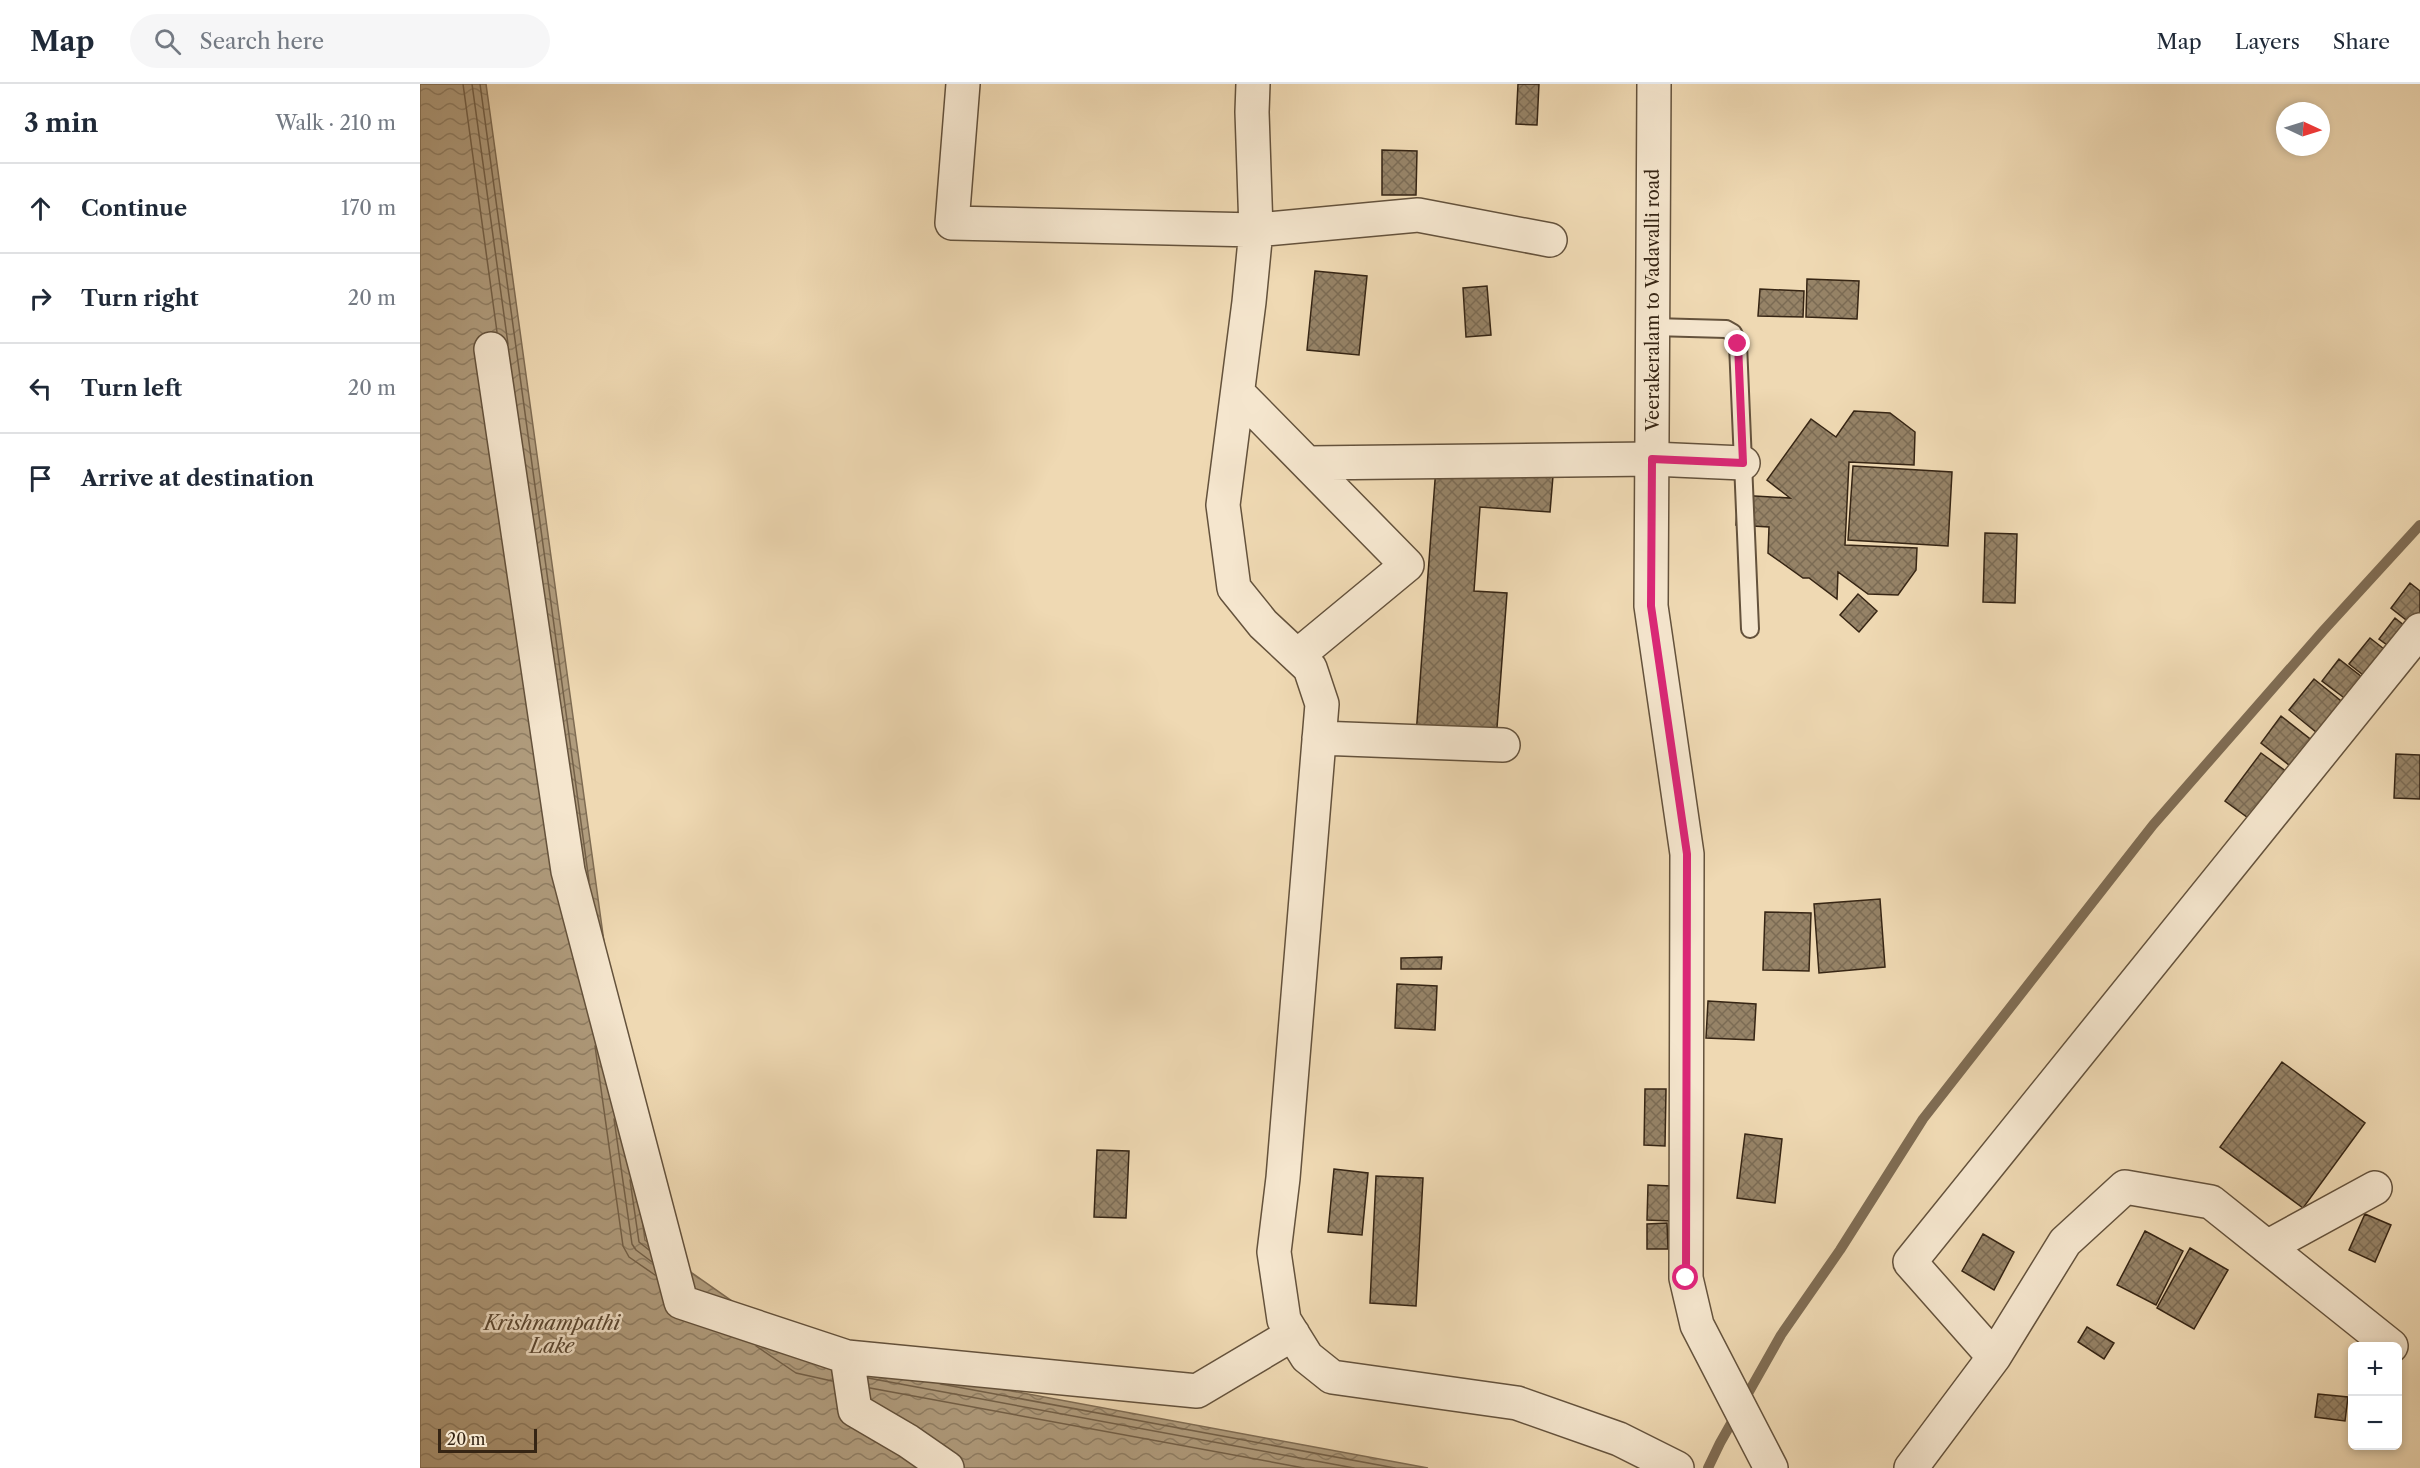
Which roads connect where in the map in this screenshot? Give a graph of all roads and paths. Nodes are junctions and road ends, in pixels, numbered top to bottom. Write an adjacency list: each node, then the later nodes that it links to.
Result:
1 (963, 84): 4 (street)
2 (1253, 84): 4 (street)
3 (1654, 84): 6 (street, Veerakeralam to Vadavalli road)
4 (1256, 230): 5 (street); 8 (street)
5 (1550, 240)
6 (1653, 327): 9 (street, Veerakeralam to Vadavalli road); 10 (lane)
7 (491, 349): 21 (street)
8 (1238, 393): 11 (street); 14 (street)
9 (1652, 459): 10 (street); 11 (street); 23 (street, Veerakeralam to Vadavalli road)
10 (1743, 463): 12 (lane)
11 (1309, 464): 14 (street)
12 (1750, 628)
13 (2420, 630): 22 (street)
14 (1296, 656): 15 (street)
15 (1319, 738): 16 (street); 19 (street)
16 (1503, 745)
17 (2375, 1188): 18 (street)
18 (2267, 1247): 20 (street); 22 (street)
19 (1293, 1334): 21 (street); 25 (street)
20 (2386, 1342)
21 (847, 1357): 24 (street)
22 (1994, 1357): 26 (street)
23 (1769, 1465)
24 (947, 1468)
25 (1677, 1468)
26 (1911, 1468)

